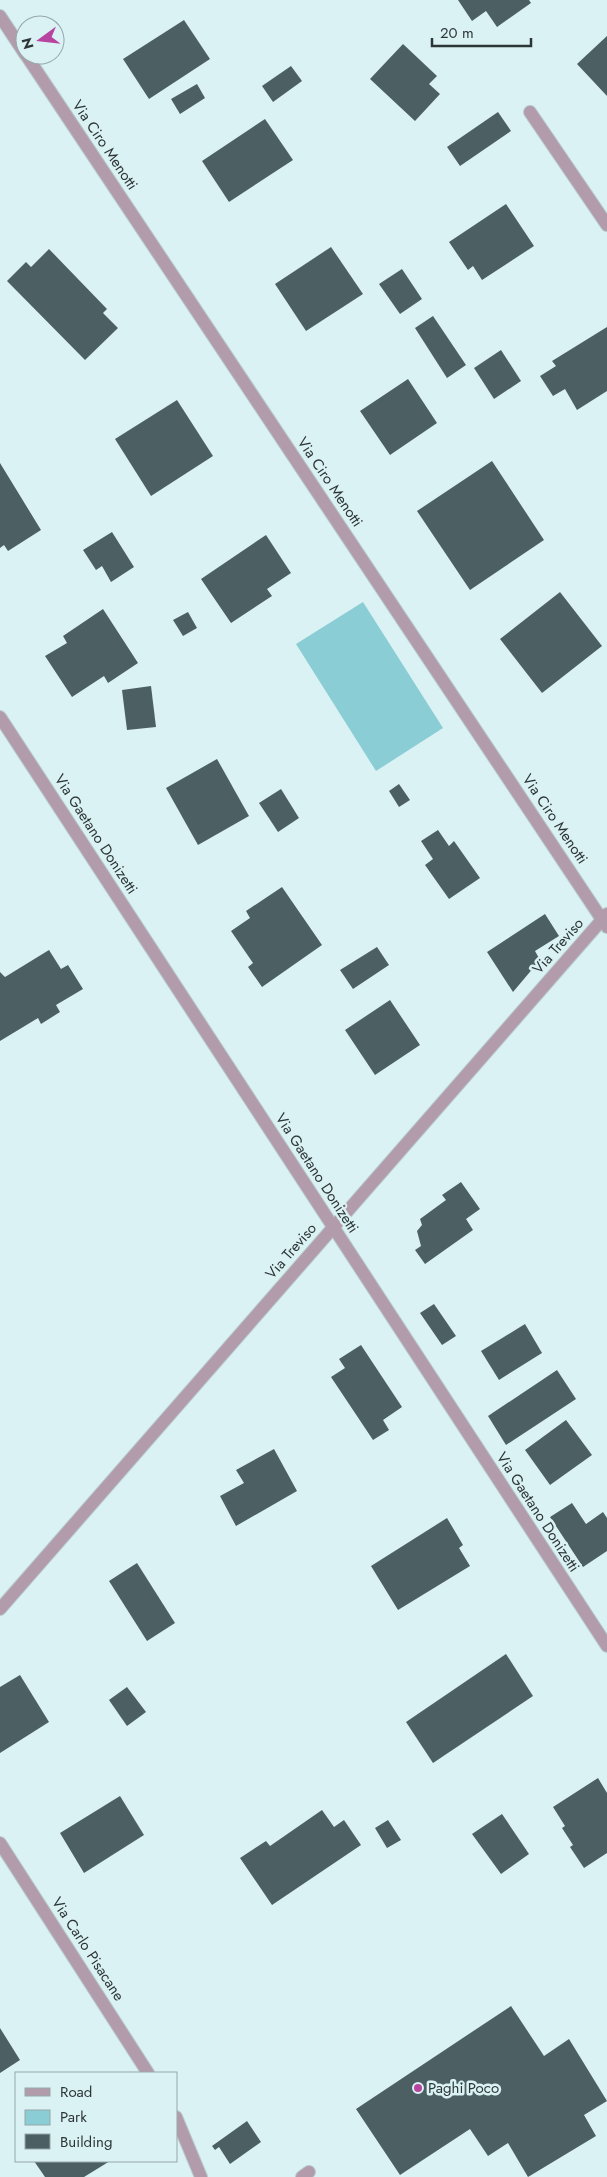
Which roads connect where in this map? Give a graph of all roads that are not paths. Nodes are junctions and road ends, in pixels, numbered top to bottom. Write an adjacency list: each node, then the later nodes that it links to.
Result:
1 (0, 16): 2 (street, Via Ciro Menotti)
2 (15, 39)
3 (32, 65): 7 (street, Via Ciro Menotti)
4 (530, 112): 5 (street)
5 (607, 225)
6 (0, 717): 8 (street, Via Gaetano Donizetti)
7 (605, 920): 8 (street, Via Treviso)
8 (333, 1228): 9 (street, Via Treviso); 10 (street, Via Gaetano Donizetti)
9 (0, 1608)
10 (607, 1646)
11 (0, 1843): 12 (street, Via Carlo Pisacane)
12 (147, 2072)
13 (178, 2123): 14 (street)
14 (201, 2177)

